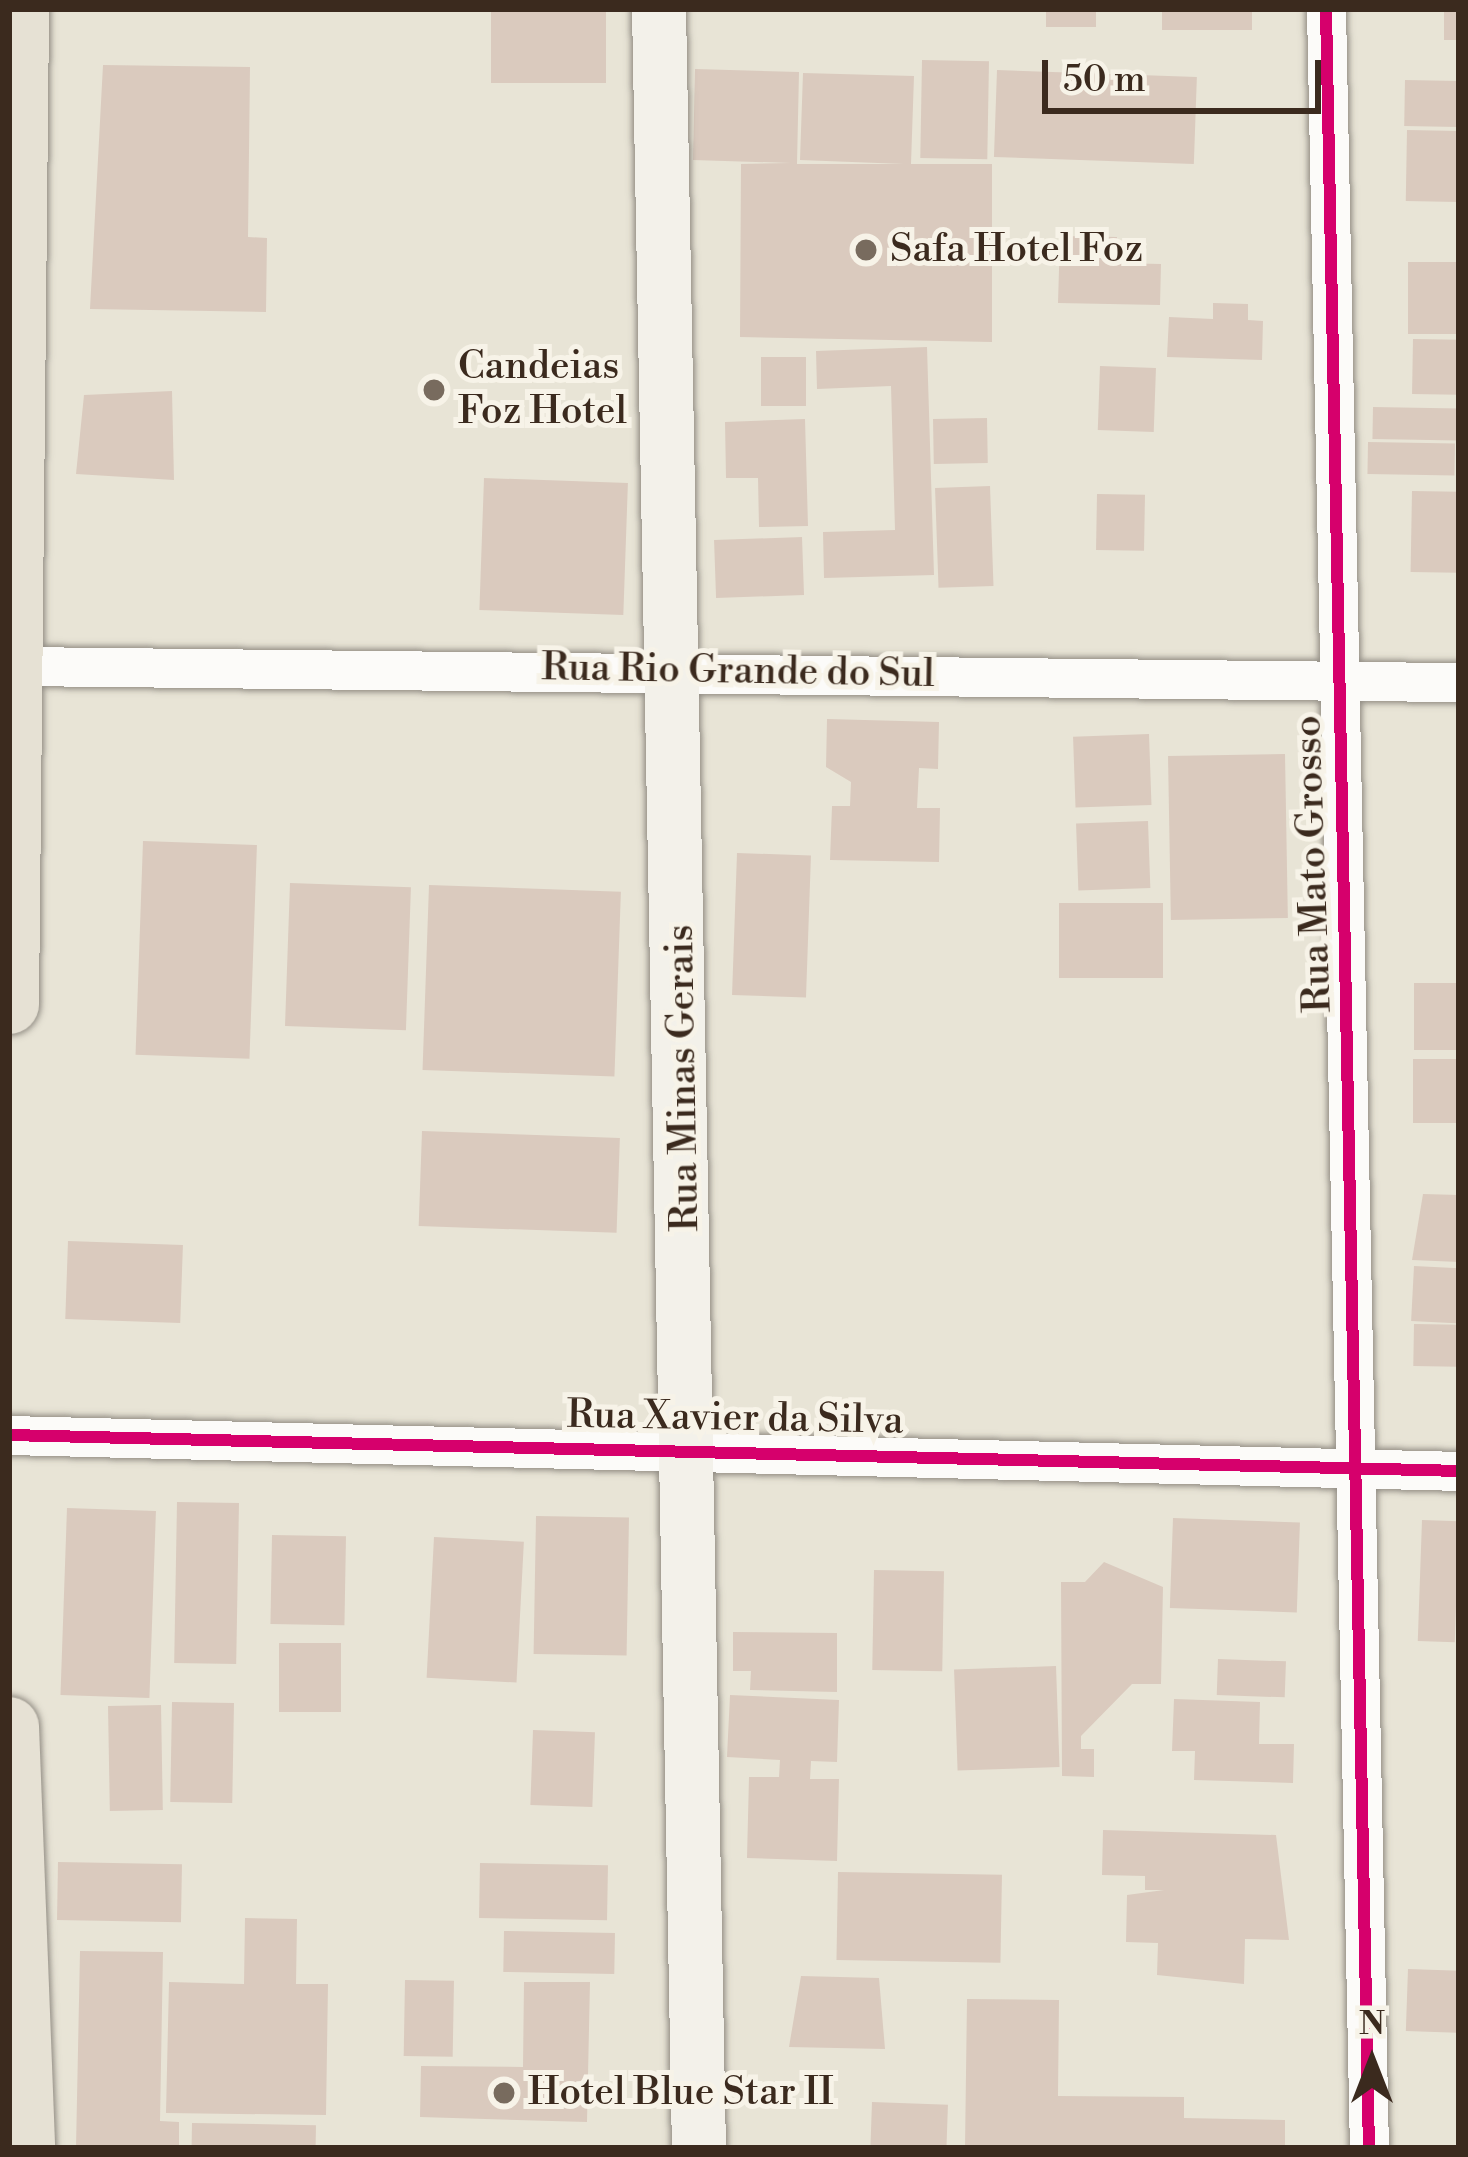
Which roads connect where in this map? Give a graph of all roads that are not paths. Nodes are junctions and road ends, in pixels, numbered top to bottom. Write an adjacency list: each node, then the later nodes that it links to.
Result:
1 (19, 9): 4 (main road)
2 (659, 9): 5 (main road, Rua Minas Gerais)
3 (1327, 9): 7 (street, Rua Mato Grosso)
4 (18, 666): 5 (street, Rua Rio Grande do Sul); 8 (main road)
5 (676, 669): 7 (street, Rua Rio Grande do Sul); 10 (main road, Rua Minas Gerais)
6 (1459, 682): 7 (street, Rua Rio Grande do Sul)
7 (1338, 683): 11 (street, Rua Mato Grosso)
8 (9, 1004)
9 (9, 1435): 10 (street, Rua Xavier da Silva)
10 (691, 1448): 11 (street, Rua Xavier da Silva); 15 (main road, Rua Minas Gerais)
11 (1363, 1466): 12 (street, Rua Xavier da Silva); 16 (street, Rua Mato Grosso)
12 (1459, 1471)
13 (9, 1727): 14 (main road)
14 (25, 2148)
15 (699, 2148)
16 (1369, 2148)

